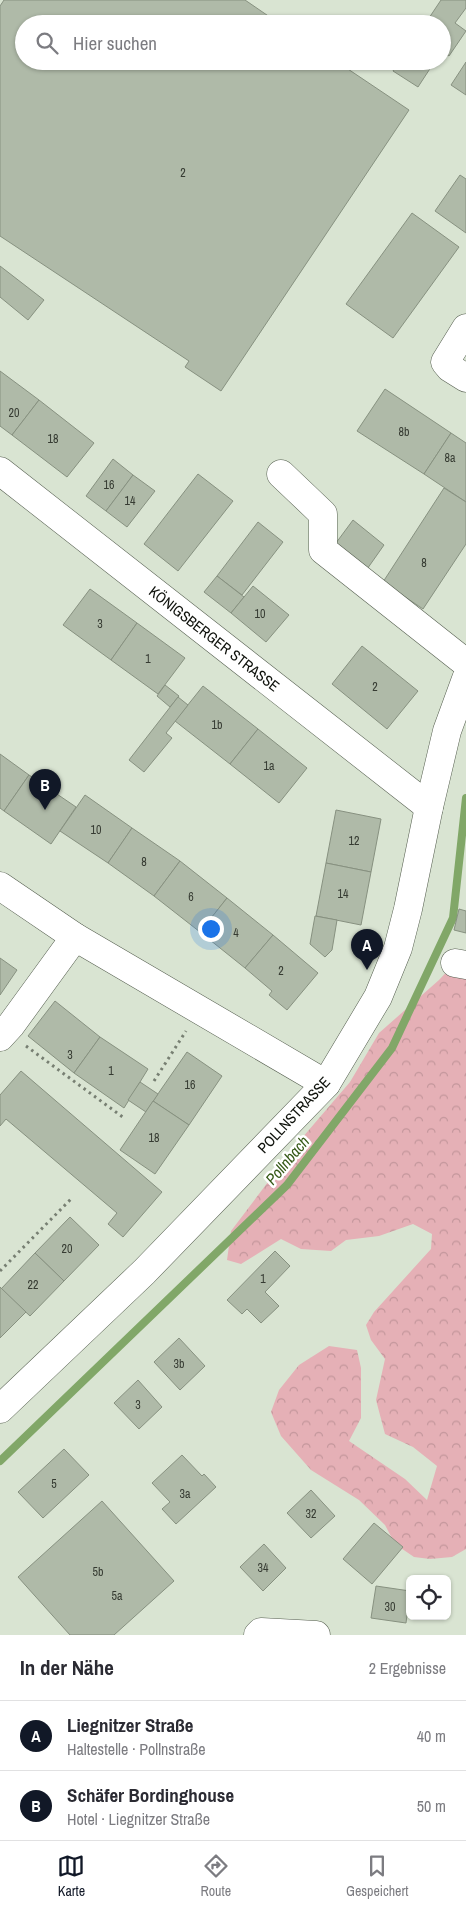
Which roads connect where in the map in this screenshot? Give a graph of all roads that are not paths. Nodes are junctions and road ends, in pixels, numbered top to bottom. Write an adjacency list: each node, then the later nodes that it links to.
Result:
1 (466, 328): 2 (street)
2 (466, 378)
3 (0, 471): 7 (street, KÖNIGSBERGER STRASSE)
4 (281, 474): 5 (street)
5 (466, 663)
6 (466, 679): 7 (street, POLLNSTRASSE)
7 (429, 807): 11 (street, POLLNSTRASSE)
8 (0, 886): 9 (street)
9 (75, 936): 10 (street); 11 (street)
10 (3, 1034)
11 (326, 1084): 12 (street, POLLNSTRASSE)
12 (0, 1409)
13 (258, 1635): 14 (street)
14 (316, 1635)

